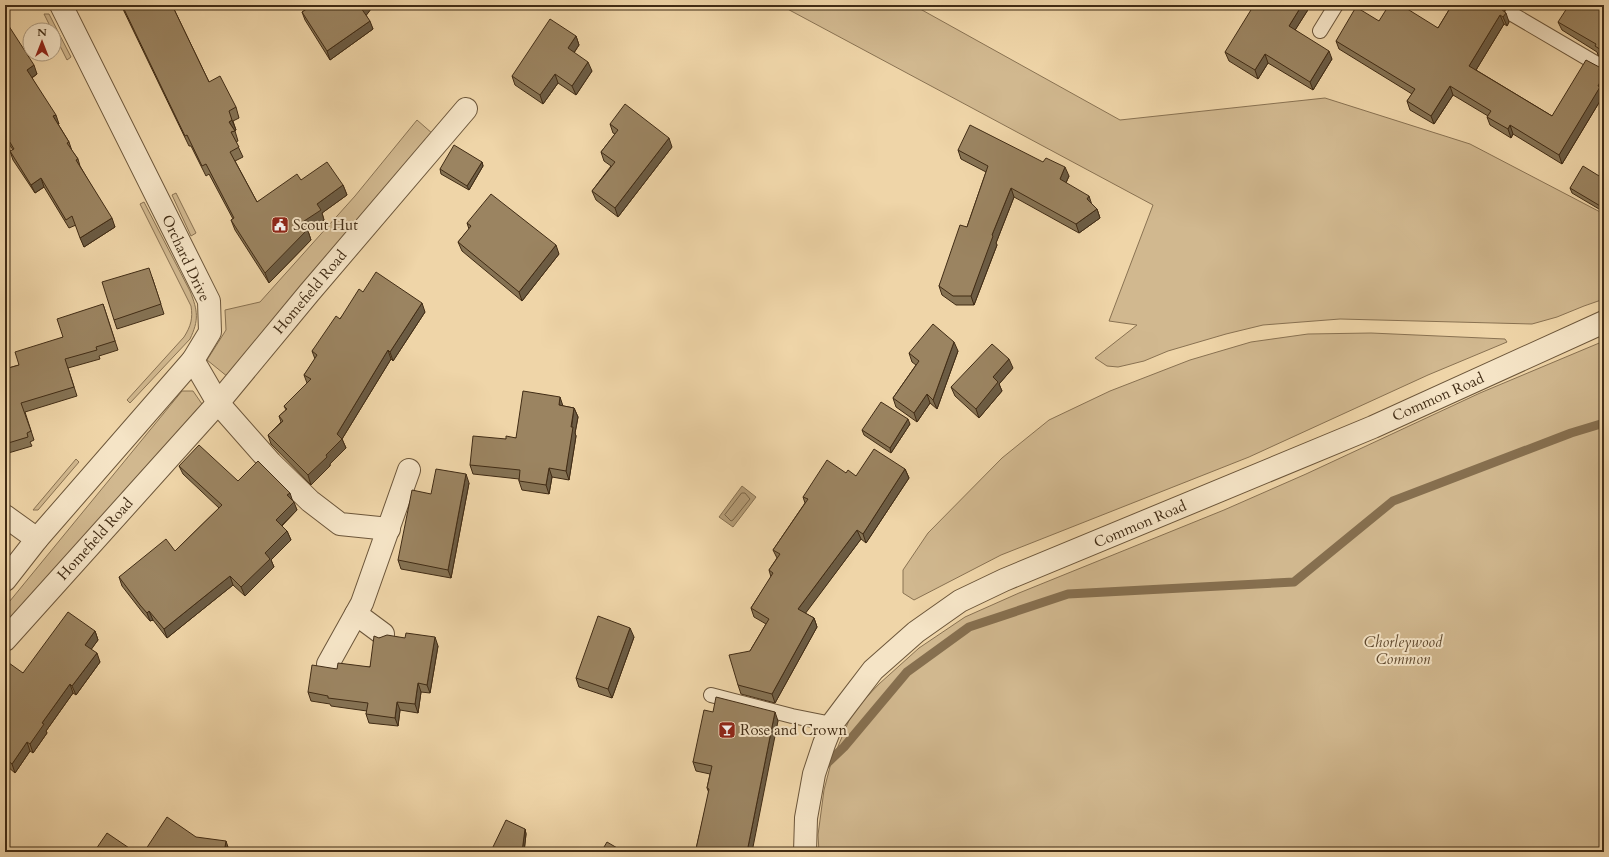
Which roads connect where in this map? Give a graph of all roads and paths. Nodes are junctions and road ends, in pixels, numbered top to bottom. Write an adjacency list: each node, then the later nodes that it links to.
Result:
1 (61, 5): 8 (street, Orchard Drive)
2 (1336, 5): 4 (lane)
3 (1512, 14): 5 (lane)
4 (1320, 31)
5 (1604, 68)
6 (466, 109): 9 (street, Homefield Road)
7 (1604, 322): 20 (street, Common Road)
8 (192, 360): 9 (street); 13 (street, Orchard Drive)
9 (218, 403): 12 (street); 17 (street, Homefield Road)
10 (409, 470): 12 (street)
11 (5, 516): 13 (street)
12 (389, 529): 15 (street)
13 (37, 539): 14 (street, Orchard Drive)
14 (5, 580)
15 (356, 614): 16 (street); 18 (street)
16 (383, 634)
17 (5, 640)
18 (328, 664)
19 (711, 695): 20 (lane)
20 (832, 724): 21 (street, Common Road)
21 (805, 852)

